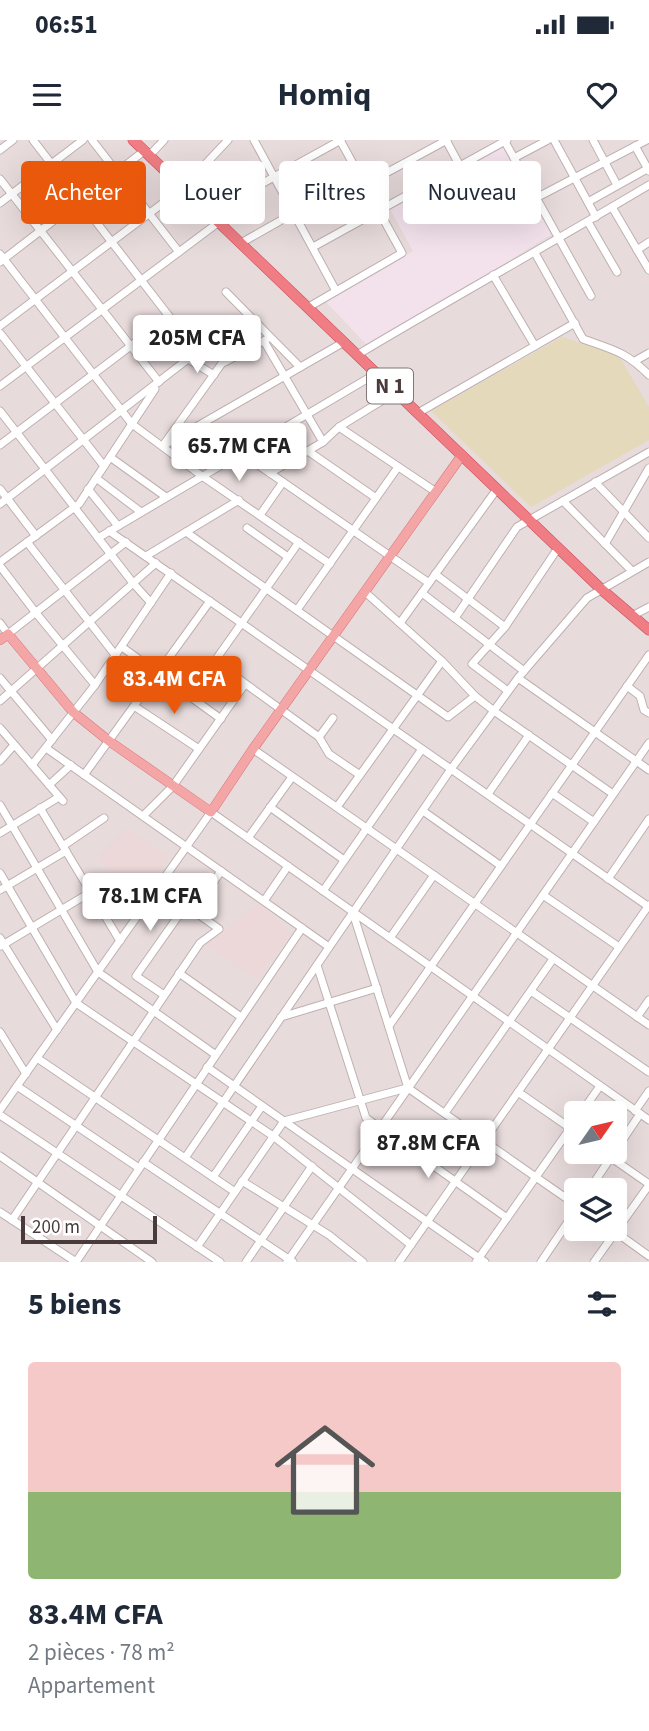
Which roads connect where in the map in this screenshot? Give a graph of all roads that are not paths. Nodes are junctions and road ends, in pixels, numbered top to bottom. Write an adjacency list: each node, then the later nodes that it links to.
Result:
1 (13, 140): 19 (street)
2 (33, 140): 22 (street)
3 (83, 140): 23 (street)
4 (92, 140): 24 (street)
5 (133, 140): 20 (highway, N 1)
6 (164, 140): 20 (street)
7 (215, 140): 18 (street)
8 (229, 140): 18 (street)
9 (254, 140): 35 (street)
10 (340, 140): 27 (street); 35 (street)
11 (446, 140): 28 (street); 34 (street)
12 (548, 140): 21 (street)
13 (554, 140): 36 (street)
14 (593, 140): 31 (street)
15 (647, 140): 17 (street)
16 (505, 141): 21 (street); 29 (street)
17 (635, 146): 31 (street); 33 (street)
18 (222, 147): 26 (street)
19 (0, 150)
20 (147, 153): 25 (street); 32 (highway, N 1)
21 (514, 158): 30 (street)
22 (49, 161)
23 (55, 161)
24 (108, 161)
25 (134, 161)
26 (209, 161)
27 (351, 161)
28 (457, 161)
29 (469, 161)
30 (516, 161)
31 (605, 162): 36 (street); 39 (street)
32 (160, 166)
33 (648, 170): 39 (street)
34 (389, 171)
35 (274, 177): 38 (street); 40 (street)
36 (575, 178): 44 (street); 46 (street)
37 (0, 179): 43 (street)
38 (265, 182)
39 (617, 185): 46 (street)
40 (279, 186)
41 (21, 187): 43 (street)
42 (647, 187): 45 (street); 50 (street)
43 (12, 194): 47 (street); 63 (street)
44 (541, 195)
45 (649, 197)
46 (588, 202): 53 (street)
47 (0, 203)
48 (160, 206): 52 (street)
49 (541, 207): 64 (street)
50 (612, 207): 53 (street); 69 (street)
51 (146, 210): 52 (street)
52 (149, 214): 65 (street); 70 (street)
53 (596, 217): 55 (street)
54 (279, 221): 67 (street)
55 (588, 222): 64 (street); 75 (street)
56 (48, 224): 63 (street)
57 (97, 224): 65 (street)
58 (216, 224): 70 (street)
59 (221, 224): 67 (highway, N 1)
60 (300, 224): 68 (street)
61 (355, 224): 68 (street)
62 (386, 224): 78 (street)
63 (40, 230): 72 (street); 74 (street)
64 (559, 239): 71 (street); 80 (street)
65 (111, 242): 74 (street); 77 (street)
66 (649, 242): 69 (street)
67 (240, 243): 82 (highway, N 1)
68 (313, 247): 78 (street)
69 (637, 250): 73 (street)
70 (179, 252): 77 (street)
71 (535, 253): 76 (street); 86 (street)
72 (1, 258): 81 (street)
73 (649, 270)
74 (72, 271): 81 (street); 83 (street)
75 (617, 272)
76 (493, 275): 94 (street); 96 (street)
77 (141, 281): 83 (street); 84 (street)
78 (336, 291): 82 (street)
79 (226, 292): 85 (street)
80 (591, 296)
81 (35, 299): 87 (street); 90 (street)
82 (307, 308): 92 (highway, N 1)
83 (102, 310): 90 (street); 93 (street)
84 (169, 317): 89 (street); 93 (street)
85 (253, 320): 91 (street); 98 (street)
86 (575, 323): 94 (street); 97 (street)
87 (0, 326)
88 (0, 333): 99 (street)
89 (185, 337)
90 (65, 338): 99 (street); 102 (street)
91 (267, 339): 98 (street); 100 (street); 104 (street)
92 (344, 342): 96 (highway, N 1); 100 (street)
93 (131, 346): 102 (street); 106 (street)
94 (534, 346): 112 (street)
95 (649, 353): 97 (street)
96 (357, 355): 101 (highway, N 1)
97 (635, 361): 105 (street)
98 (222, 363): 103 (street)
99 (26, 367): 107 (street); 109 (street)
100 (300, 367): 104 (street)
101 (377, 373): 108 (highway, N 1); 113 (street)
102 (93, 374): 109 (street); 111 (street)
103 (214, 375): 106 (street); 120 (street)
104 (284, 376): 113 (street); 120 (street)
105 (649, 376)
106 (159, 382): 111 (street); 114 (street)
107 (0, 386)
108 (396, 392): 112 (highway, N 1); 115 (street)
109 (55, 403): 116 (street); 117 (street)
110 (0, 411): 116 (street)
111 (122, 411): 114 (street); 117 (street)
112 (418, 413): 124 (highway, N 1)
113 (307, 414): 118 (street); 122 (street)
114 (132, 424): 120 (street); 125 (street)
115 (339, 427): 118 (street); 127 (street)
116 (16, 432): 119 (street); 129 (street)
117 (83, 440): 126 (street); 129 (street)
118 (323, 442): 121 (street)
119 (0, 445)
120 (163, 446): 131 (street)
121 (308, 451): 130 (street); 141 (street)
122 (241, 453): 130 (street); 131 (street)
123 (648, 454): 134 (street)
124 (462, 455): 137 (highway, N 1); 138 (main road)
125 (110, 457): 126 (street); 139 (street)
126 (104, 466): 132 (street)
127 (398, 467): 138 (street); 141 (street)
128 (649, 467): 147 (street)
129 (45, 470): 140 (street); 145 (street)
130 (270, 473): 133 (street)
131 (202, 476): 139 (street); 142 (street)
132 (96, 478): 136 (street); 146 (street)
133 (283, 482): 148 (street); 153 (street)
134 (595, 482): 143 (street); 147 (street)
135 (0, 489): 140 (street)
136 (88, 489): 145 (street); 150 (street)
137 (497, 489): 149 (highway, N 1); 173 (street)
138 (436, 492): 165 (main road)
139 (166, 497): 146 (street)
140 (7, 498): 144 (street); 155 (street)
141 (376, 498): 153 (street)
142 (239, 500): 148 (street); 154 (street)
143 (563, 500): 149 (street); 161 (street)
144 (0, 504)
145 (74, 508): 155 (street); 156 (street)
146 (141, 512): 150 (street)
147 (624, 512): 157 (street); 161 (street)
148 (260, 515): 160 (street)
149 (529, 520): 162 (highway, N 1); 181 (street)
150 (118, 526): 152 (street)
151 (247, 528): 166 (street)
152 (109, 531): 156 (street); 159 (street)
153 (353, 531): 165 (street); 170 (street)
154 (186, 532): 164 (street); 176 (street)
155 (36, 536): 158 (street)
156 (97, 538): 163 (street)
157 (649, 538)
158 (27, 542): 169 (street); 178 (street)
159 (126, 542): 163 (street); 164 (street)
160 (299, 542): 166 (street); 170 (street)
161 (605, 544): 171 (street)
162 (558, 548): 177 (highway, N 1); 193 (street)
163 (111, 555): 174 (street); 178 (street)
164 (146, 556): 168 (street)
165 (390, 556): 175 (street); 179 (main road)
166 (288, 557): 176 (street)
167 (649, 562): 171 (street)
168 (156, 563): 172 (street); 174 (street)
169 (0, 564): 186 (street)
170 (330, 564): 185 (street)
171 (632, 571): 177 (street)
172 (171, 573): 182 (street); 183 (street)
173 (435, 574): 175 (street); 181 (street)
174 (133, 583): 183 (street); 189 (street)
175 (429, 583): 180 (street)
176 (266, 588): 185 (street); 191 (street)
177 (601, 589): 187 (highway, N 1); 208 (street)
178 (64, 590): 186 (street); 189 (street)
179 (365, 592): 192 (street); 196 (main road)
180 (422, 593): 188 (street); 192 (street)
181 (468, 599): 188 (street); 193 (street)
182 (210, 601): 191 (street); 207 (street)
183 (151, 603): 200 (street)
184 (649, 607): 187 (street)
185 (297, 610): 196 (street)
186 (36, 612): 195 (street); 199 (street)
187 (632, 616): 194 (highway, N 1)
188 (455, 618): 198 (street)
189 (89, 622): 199 (street); 202 (street)
190 (0, 623): 195 (street)
191 (242, 623): 203 (street); 206 (street)
192 (400, 623): 204 (street)
193 (505, 626): 198 (street)
194 (649, 630)
195 (9, 634): 197 (main road); 205 (main road)
196 (334, 635): 206 (main road); 215 (street)
197 (0, 640)
198 (489, 644): 208 (street); 214 (street)
199 (63, 645): 205 (street); 211 (street)
200 (122, 647): 202 (street); 207 (street)
201 (649, 654): 212 (street)
202 (116, 656): 211 (street)
203 (214, 662): 210 (street); 216 (street)
204 (442, 662): 215 (street); 217 (street)
205 (37, 668): 213 (street); 222 (main road)
206 (309, 670): 220 (main road); 227 (street)
207 (158, 673): 216 (street); 219 (street)
208 (521, 674): 214 (street); 228 (street)
209 (0, 678): 213 (street)
210 (245, 684): 220 (street); 225 (street)
211 (95, 685): 222 (street)
212 (627, 686): 223 (street); 228 (street)
213 (11, 691): 218 (street); 231 (street)
214 (508, 691): 221 (street)
215 (418, 694): 217 (street); 227 (street)
216 (190, 696): 225 (street)
217 (475, 696): 221 (street)
218 (0, 701)
219 (134, 706): 232 (street); 238 (street)
220 (281, 710): 230 (street); 236 (main road)
221 (494, 711): 229 (street); 244 (street)
222 (73, 712): 231 (street); 232 (main road)
223 (649, 713)
224 (333, 718): 230 (street)
225 (221, 719): 238 (street)
226 (0, 728): 234 (street)
227 (393, 729): 237 (street); 247 (street)
228 (595, 732): 240 (street); 243 (street)
229 (529, 735): 243 (street); 252 (street)
230 (319, 737): 247 (street)
231 (52, 740): 235 (street)
232 (108, 741): 246 (street); 250 (main road)
233 (649, 743): 240 (street)
234 (14, 745): 239 (street); 241 (street)
235 (46, 748): 241 (street); 242 (street)
236 (253, 749): 248 (street); 259 (main road)
237 (422, 749): 244 (street); 266 (street)
238 (199, 750): 250 (street)
239 (0, 761)
240 (636, 761): 245 (street); 253 (street)
241 (32, 765): 249 (street)
242 (71, 765): 246 (street); 249 (street)
243 (572, 765): 251 (street); 253 (street)
244 (451, 769): 252 (street); 258 (street)
245 (649, 770)
246 (84, 775): 260 (street)
247 (360, 775): 256 (street)
248 (292, 777): 255 (street); 256 (street)
249 (49, 785): 257 (street)
250 (173, 786): 259 (main road); 260 (street)
251 (552, 793): 263 (street); 264 (street)
252 (488, 794): 264 (street)
253 (614, 794): 263 (street)
254 (0, 805): 265 (street)
255 (270, 807): 268 (street); 273 (street)
256 (337, 807): 266 (street)
257 (40, 808): 265 (street); 270 (street)
258 (423, 811): 271 (street); 275 (street)
259 (211, 812): 268 (street); 269 (street)
260 (143, 816): 269 (street)
261 (104, 818): 270 (street)
262 (649, 820): 280 (street)
263 (594, 822): 272 (street)
264 (530, 824): 272 (street); 275 (street)
265 (12, 825): 267 (street); 276 (street)
266 (366, 828): 271 (street); 273 (street)
267 (0, 833)
268 (248, 838): 274 (street)
269 (187, 847): 277 (street); 281 (street)
270 (64, 849): 276 (street); 284 (street)
271 (396, 849): 279 (street); 292 (street)
272 (572, 853): 280 (street); 285 (street)
273 (344, 860): 283 (street)
274 (288, 866): 283 (street); 286 (street)
275 (501, 866): 287 (street)
276 (37, 868): 282 (street); 290 (street)
277 (221, 871): 286 (street); 291 (street)
278 (0, 873): 282 (street)
279 (434, 875): 287 (street); 296 (street)
280 (608, 879): 289 (street)
281 (159, 886): 288 (street); 297 (street)
282 (4, 888): 293 (street)
283 (323, 891): 292 (street)
284 (90, 892): 290 (street); 297 (street)
285 (543, 895): 295 (street); 300 (street)
286 (264, 901): 294 (street)
287 (475, 904): 295 (street); 303 (street)
288 (186, 905): 291 (street); 309 (street)
289 (649, 906): 300 (street)
290 (62, 909): 293 (street); 304 (street)
291 (194, 911): 305 (street)
292 (353, 912): 296 (street); 299 (street); 307 (street)
293 (32, 927): 298 (street); 312 (street)
294 (302, 928): 299 (street); 315 (street)
295 (516, 933): 301 (street); 310 (street)
296 (390, 938): 303 (street)
297 (120, 941): 304 (street)
298 (1, 943): 322 (street)
299 (329, 947): 302 (street)
300 (620, 947): 306 (street)
301 (553, 958): 306 (street); 308 (street)
302 (317, 965): 313 (street); 316 (street)
303 (431, 967): 310 (street); 321 (street)
304 (98, 972): 312 (street); 314 (street)
305 (179, 973): 309 (street); 315 (street)
306 (593, 986): 317 (street); 318 (street)
307 (377, 988): 313 (street); 321 (street)
308 (531, 991): 318 (street); 319 (street)
309 (164, 995): 314 (street)
310 (472, 996): 319 (street); 335 (street)
311 (649, 1000): 317 (street)
312 (76, 1003): 322 (street); 324 (street)
313 (329, 1003): 316 (street); 339 (street)
314 (154, 1011): 324 (street); 326 (street)
315 (241, 1017): 326 (street)
316 (281, 1017): 333 (street)
317 (637, 1017): 320 (street)
318 (570, 1018): 325 (street); 329 (street)
319 (509, 1022): 325 (street); 345 (street)
320 (649, 1025)
321 (389, 1026): 335 (street)
322 (57, 1030): 327 (street)
323 (0, 1032): 330 (street)
324 (133, 1041): 331 (street); 338 (street)
325 (548, 1049): 334 (street); 337 (street)
326 (216, 1055): 328 (street)
327 (37, 1058): 330 (street); 338 (street)
328 (207, 1067): 331 (street); 333 (street)
329 (649, 1072)
330 (26, 1074): 332 (street)
331 (196, 1084): 341 (street); 354 (street)
332 (17, 1086): 344 (street); 350 (street)
333 (234, 1086): 341 (street); 342 (street)
334 (600, 1086): 340 (street); 343 (street)
335 (408, 1088): 339 (street); 345 (street); 351 (street)
336 (649, 1091): 343 (street)
337 (518, 1092): 349 (street); 355 (street)
338 (95, 1097): 350 (street); 354 (street)
339 (360, 1101): 347 (street); 351 (street)
340 (589, 1101)
341 (223, 1102): 346 (street); 359 (street)
342 (262, 1105): 346 (street); 347 (street)
343 (638, 1112): 348 (street); 352 (street)
344 (0, 1113): 357 (street)
345 (444, 1113): 355 (street)
346 (251, 1121): 353 (street); 364 (street)
347 (284, 1121): 353 (street); 363 (street)
348 (649, 1121)
349 (564, 1124)
350 (76, 1126): 357 (street); 361 (street)
351 (380, 1128): 363 (street); 368 (street)
352 (627, 1130)
353 (273, 1136): 362 (street); 366 (street)
354 (158, 1140): 359 (street); 361 (street)
355 (484, 1141): 365 (street); 368 (street)
356 (564, 1141): 365 (street)
357 (57, 1153): 367 (street); 372 (street)
358 (0, 1156): 367 (street)
359 (185, 1158): 364 (street)
360 (621, 1164): 369 (street)
361 (141, 1165): 372 (street); 377 (street)
362 (312, 1166): 370 (street); 374 (street)
363 (352, 1168): 370 (street); 380 (street)
364 (213, 1177): 371 (street)
365 (536, 1177): 373 (street); 378 (street)
366 (242, 1181): 371 (street); 374 (street)
367 (37, 1182): 379 (street); 382 (street)
368 (455, 1182): 378 (street); 380 (street)
369 (649, 1184): 376 (street)
370 (338, 1188): 381 (street); 387 (street)
371 (235, 1192): 377 (street)
372 (121, 1196): 382 (street); 388 (street)
373 (564, 1197)
374 (284, 1207): 381 (street); 384 (street)
375 (0, 1212): 379 (street)
376 (627, 1212)
377 (220, 1213): 384 (street); 388 (street)
378 (507, 1218): 391 (street)
379 (12, 1220): 392 (street)
380 (427, 1222): 387 (street); 391 (street)
381 (313, 1224): 390 (street); 396 (street)
382 (100, 1226): 392 (street); 393 (street)
383 (564, 1228): 398 (street)
384 (261, 1240): 390 (street); 395 (street)
385 (627, 1240): 389 (street)
386 (606, 1241): 399 (street)
387 (411, 1245): 397 (street)
388 (197, 1247): 394 (street)
389 (649, 1256)
390 (289, 1261)
391 (480, 1261)
392 (76, 1262)
393 (152, 1262)
394 (220, 1262)
395 (246, 1262)
396 (363, 1262)
397 (399, 1262)
398 (541, 1262)
399 (594, 1262)

